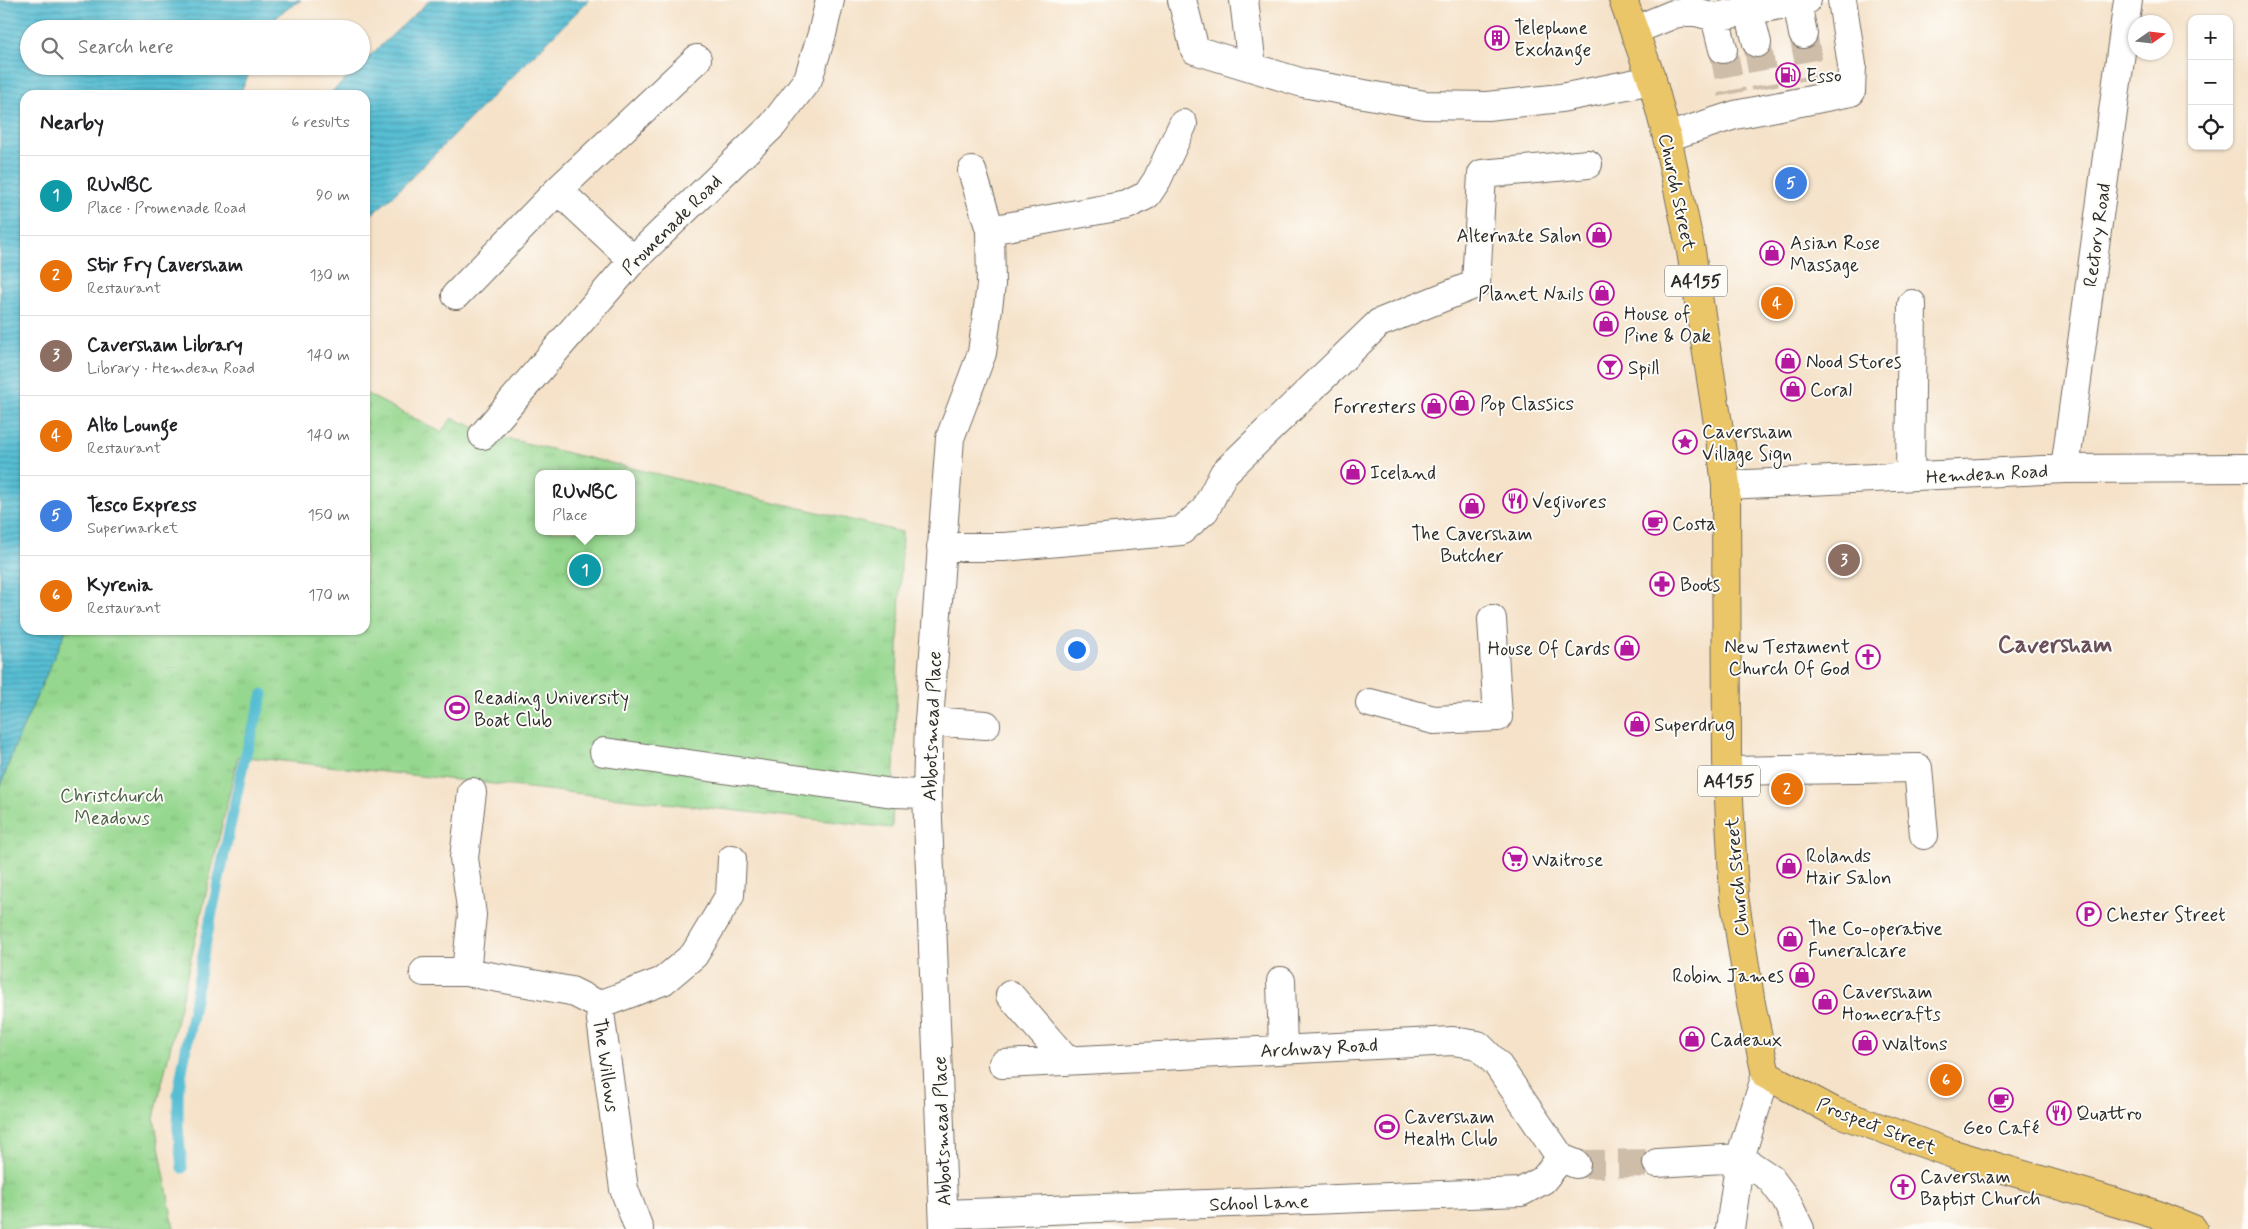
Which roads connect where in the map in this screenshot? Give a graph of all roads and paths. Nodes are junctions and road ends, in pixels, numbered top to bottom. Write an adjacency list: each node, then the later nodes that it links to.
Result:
1 (830, 0): 23 (street, Promenade Road)
2 (1182, 0): 15 (street)
3 (1244, 0): 15 (street)
4 (1623, 0): 10 (main road, Church Street / A4155)
5 (1842, 0): 18 (street)
6 (2128, 0): 28 (street, Rectory Road)
7 (1802, 1): 8 (street); 11 (street)
8 (1750, 11): 9 (street); 12 (street)
9 (1715, 17): 10 (street); 13 (street)
10 (1635, 30): 16 (main road, Church Street / A4155)
11 (1803, 34)
12 (1757, 43)
13 (1723, 49)
14 (697, 58): 21 (street)
15 (1252, 67): 16 (street)
16 (1652, 80): 18 (main road, Church Street / A4155)
17 (1183, 124): 22 (street)
18 (1667, 137): 30 (main road, Church Street / A4155)
19 (1588, 164): 31 (street)
20 (972, 171): 22 (street, Abbotsmead Place)
21 (558, 190): 23 (street); 24 (street)
22 (990, 230): 31 (street, Abbotsmead Place)
23 (632, 260): 26 (street, Promenade Road)
24 (456, 295)
25 (1912, 304): 29 (street)
26 (483, 434)
27 (2248, 468): 28 (street, Hemdean Road)
28 (2065, 469): 29 (street, Hemdean Road)
29 (1910, 476): 30 (street, Hemdean Road)
30 (1726, 485): 37 (main road, Church Street / A4155)
31 (941, 547): 34 (street, Abbotsmead Place)
32 (1492, 620): 33 (street)
33 (1370, 703)
34 (929, 721): 35 (street); 39 (street, Abbotsmead Place)
35 (986, 725)
36 (604, 752): 39 (street)
37 (1729, 772): 40 (street); 50 (main road, Church Street / A4155)
38 (472, 792): 43 (street)
39 (927, 794): 54 (street, Abbotsmead Place)
40 (1924, 836)
41 (732, 858): 46 (street, The Willows)
42 (424, 972): 43 (street)
43 (466, 972): 46 (street)
44 (1281, 981): 47 (street)
45 (1010, 995): 48 (street)
46 (599, 1005): 56 (street, The Willows)
47 (1283, 1049): 48 (street, Archway Road); 52 (street, Archway Road)
48 (1067, 1061): 49 (street, Archway Road)
49 (1003, 1064)
50 (1766, 1075): 51 (street); 55 (main road, Prospect Street)
51 (1740, 1158): 53 (street); 57 (street); 58 (street)
52 (1569, 1161): 54 (street, School Lane)
53 (1657, 1163)
54 (944, 1222)
55 (2158, 1222): 59 (main road, Prospect Street)
56 (639, 1229)
57 (1730, 1229)
58 (1800, 1229)
59 (2193, 1229)

